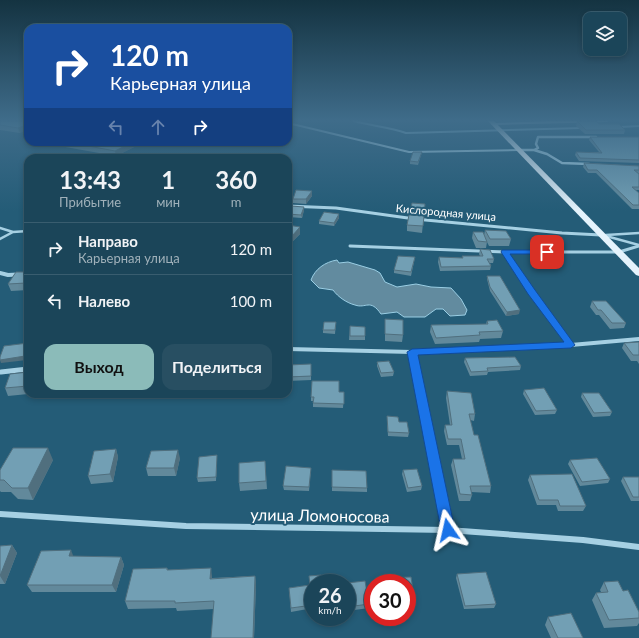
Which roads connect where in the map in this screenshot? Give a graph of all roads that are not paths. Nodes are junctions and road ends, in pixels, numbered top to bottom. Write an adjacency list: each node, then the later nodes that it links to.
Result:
1 (404, 151): 2 (lane)
2 (476, 151)
3 (520, 151): 11 (main road)
4 (537, 151): 5 (street)
5 (592, 164)
6 (292, 206): 11 (street, Кислородная улица)
7 (0, 228): 9 (lane)
8 (24, 231): 9 (lane)
9 (13, 232): 12 (lane)
10 (639, 232): 11 (lane)
11 (602, 235): 14 (lane); 16 (main road)
12 (0, 239)
13 (350, 246): 15 (street)
14 (639, 246): 16 (street)
15 (504, 252): 16 (street); 21 (street)
16 (619, 252): 18 (main road)
17 (0, 273): 19 (street)
18 (639, 273)
19 (24, 274)
20 (639, 339): 21 (street)
21 (571, 345): 23 (street)
22 (292, 349): 23 (street)
23 (412, 352): 27 (street)
24 (24, 369): 25 (street)
25 (1, 372)
26 (0, 514): 27 (street, улица Ломоносова)
27 (448, 530): 28 (street, улица Ломоносова)
28 (639, 547)

